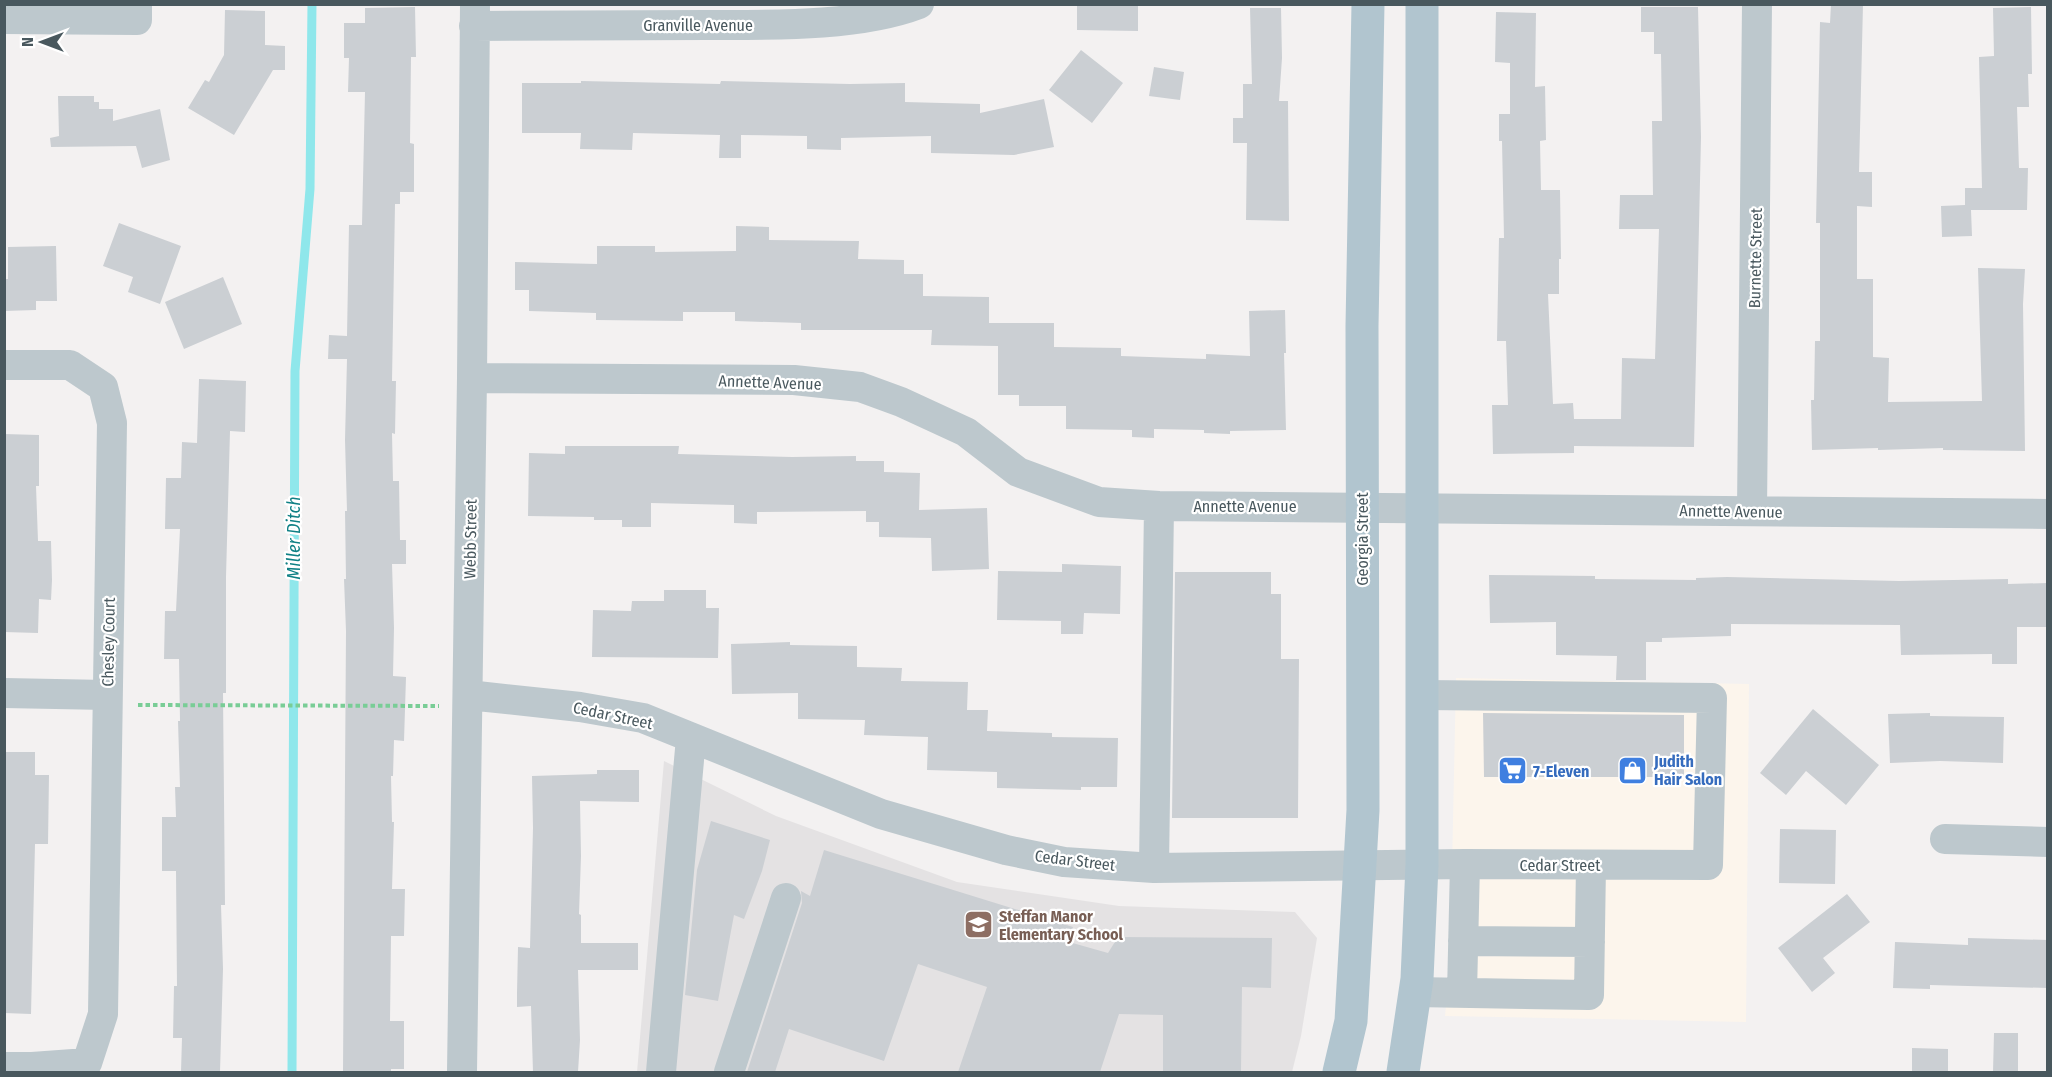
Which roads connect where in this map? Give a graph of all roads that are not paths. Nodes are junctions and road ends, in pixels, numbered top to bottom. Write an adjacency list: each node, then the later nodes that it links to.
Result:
1 (919, 4): 6 (street, Granville Avenue)
2 (1368, 4): 11 (main road, Georgia Street)
3 (1422, 4): 12 (main road)
4 (1757, 4): 13 (street, Burnette Street)
5 (137, 12): 7 (street)
6 (475, 15): 9 (street, Webb Street)
7 (4, 19)
8 (4, 364): 17 (street, Chesley Court)
9 (472, 378): 10 (street, Annette Avenue); 18 (street, Webb Street)
10 (1159, 506): 11 (street, Annette Avenue); 26 (street)
11 (1362, 507): 12 (street, Annette Avenue); 25 (main road, Georgia Street)
12 (1422, 508): 13 (street, Annette Avenue); 16 (main road)
13 (1752, 511): 14 (street, Annette Avenue)
14 (2048, 513)
15 (4, 693): 17 (street)
16 (1422, 694): 23 (main road); 24 (street, Cedar Street)
17 (107, 699): 32 (street, Chesley Court)
18 (467, 701): 19 (street, Cedar Street); 33 (street, Webb Street)
19 (691, 738): 26 (street, Cedar Street); 34 (street)
20 (1945, 839): 21 (street)
21 (2048, 842)
22 (1465, 864): 23 (street, Cedar Street); 24 (street, Cedar Street); 28 (street)
23 (1422, 865): 25 (street, Cedar Street); 30 (main road)
24 (1591, 865): 29 (street)
25 (1360, 866): 26 (street, Cedar Street); 36 (main road, Georgia Street)
26 (1154, 868)
27 (786, 898): 35 (street)
28 (1463, 941): 29 (street); 31 (street)
29 (1590, 942): 31 (street)
30 (1415, 992): 31 (street); 37 (main road)
31 (1462, 993)
32 (4, 1067)
33 (462, 1072)
34 (661, 1072)
35 (729, 1072)
36 (1339, 1072)
37 (1403, 1072)

